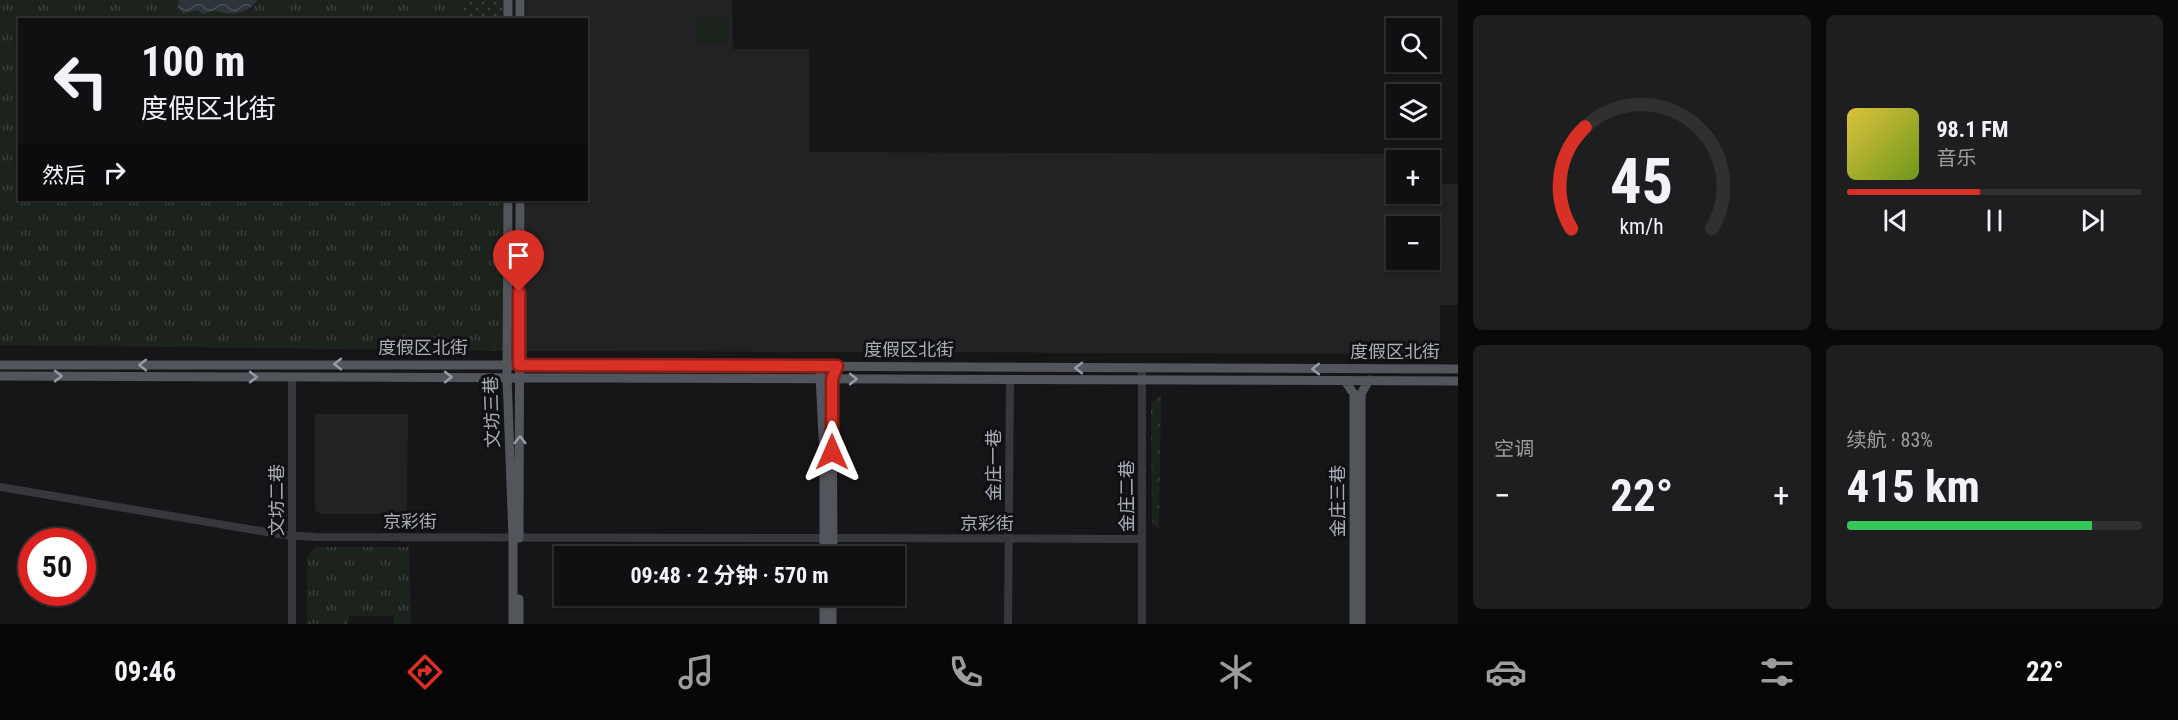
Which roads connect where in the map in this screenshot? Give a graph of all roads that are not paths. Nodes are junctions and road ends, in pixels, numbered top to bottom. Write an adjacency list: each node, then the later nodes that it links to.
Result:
1 (508, 0): 3 (main road)
2 (520, 0): 4 (main road)
3 (508, 18)
4 (520, 18)
5 (508, 201): 8 (main road, 文坊三巷)
6 (520, 201): 9 (main road, 文坊三巷)
7 (0, 365): 8 (main road, 度假区北街, one-way to 7)
8 (508, 365): 9 (main road, 度假区北街); 18 (main road, 文坊三巷)
9 (519, 365): 10 (main road, 度假区北街); 19 (main road, 文坊三巷)
10 (819, 366): 11 (main road, 度假区北街); 20 (main road)
11 (837, 366): 12 (main road, 度假区北街, one-way to 11); 21 (main road)
12 (1115, 368): 13 (main road, 度假区北街); 23 (main road)
13 (1142, 369): 14 (main road, 度假区北街); 24 (street, 金庄二巷)
14 (1170, 369): 15 (main road, 度假区北街, one-way to 14); 25 (main road)
15 (1458, 369)
16 (0, 376): 17 (main road, 度假区北街, one-way to 17)
17 (292, 377): 18 (main road, 度假区北街, one-way to 18); 30 (street, 文坊二巷)
18 (507, 377): 19 (main road, 度假区北街); 31 (main road, 文坊三巷)
19 (520, 377): 20 (main road, 度假区北街); 31 (main road, 文坊三巷, one-way to 19)
20 (821, 379): 21 (main road, 度假区北街); 32 (main road)
21 (832, 379): 22 (main road, 度假区北街, one-way to 22); 32 (main road)
22 (1010, 379): 23 (main road, 度假区北街); 34 (street, 金庄一巷)
23 (1115, 379): 24 (main road, 度假区北街)
24 (1142, 379): 25 (main road, 度假区北街); 33 (street, 金庄二巷)
25 (1169, 380): 27 (main road, 度假区北街)
26 (1369, 380): 27 (main road, 度假区北街); 28 (main road, 度假区北街); 47 (main road, 金庄三巷)
27 (1346, 381): 46 (main road, 金庄三巷)
28 (1458, 381)
29 (0, 488): 30 (street, 京彩街)
30 (292, 535): 31 (street, 京彩街); 39 (street, 文坊二巷)
31 (516, 537): 32 (street, 京彩街); 40 (main road, 文坊三巷); 41 (main road, 文坊三巷)
32 (829, 538): 34 (street, 京彩街); 35 (main road); 36 (main road)
33 (1142, 538): 34 (street, 京彩街); 45 (street, 金庄二巷)
34 (1009, 540): 44 (street, 金庄一巷)
35 (827, 546)
36 (831, 546)
37 (824, 606): 42 (main road)
38 (832, 606): 43 (main road)
39 (292, 624)
40 (513, 624)
41 (519, 624)
42 (824, 624)
43 (832, 624)
44 (1008, 624)
45 (1142, 624)
46 (1354, 624)
47 (1360, 624)

